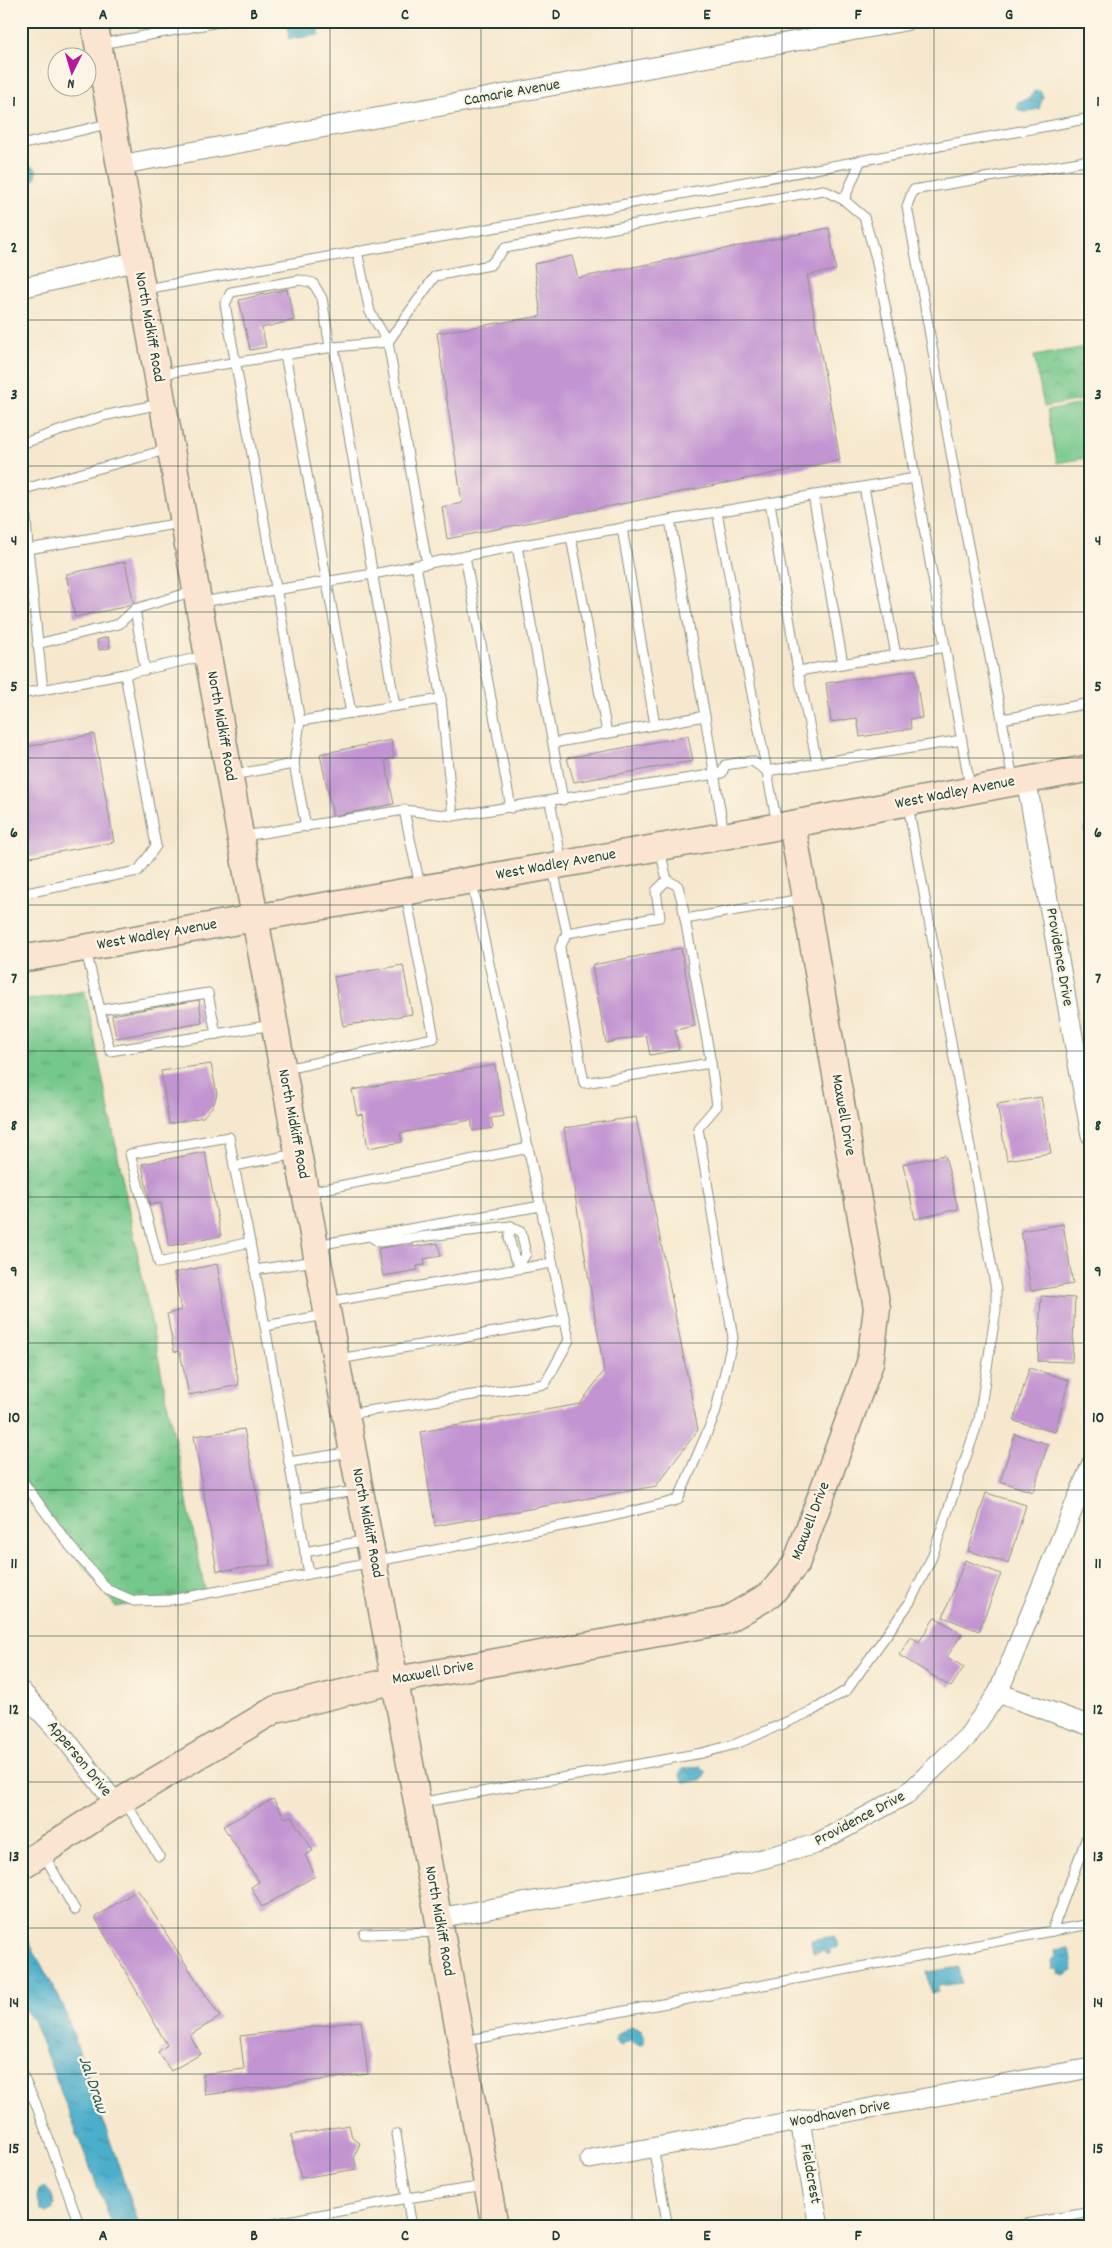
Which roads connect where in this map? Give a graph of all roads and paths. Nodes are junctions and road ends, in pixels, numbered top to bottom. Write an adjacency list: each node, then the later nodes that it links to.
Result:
1 (224, 21): 3 (lane)
2 (905, 21): 9 (street, Camarie Avenue)
3 (96, 33): 5 (main road, North Midkiff Road)
4 (1091, 118): 7 (lane)
5 (112, 123): 6 (lane); 9 (main road, North Midkiff Road)
6 (21, 144)
7 (861, 160): 10 (lane); 11 (lane)
8 (1091, 160): 57 (lane)
9 (119, 165): 12 (main road, North Midkiff Road)
10 (844, 200): 15 (lane); 23 (lane)
11 (357, 251): 14 (lane); 15 (lane)
12 (138, 261): 13 (street); 14 (main road, North Midkiff Road)
13 (21, 288)
14 (143, 289): 19 (main road, North Midkiff Road)
15 (388, 342): 16 (lane); 35 (lane)
16 (332, 347): 17 (lane); 18 (lane); 37 (lane)
17 (285, 354): 18 (lane); 38 (lane)
18 (236, 362): 19 (lane); 39 (lane)
19 (158, 375): 20 (main road, North Midkiff Road)
20 (163, 403): 21 (lane); 22 (main road, North Midkiff Road)
21 (21, 444)
22 (171, 449): 29 (main road, North Midkiff Road); 33 (lane)
23 (915, 478): 24 (lane); 43 (lane)
24 (864, 486): 25 (lane); 45 (lane)
25 (813, 495): 26 (lane); 46 (lane)
26 (770, 503): 27 (lane); 48 (lane)
27 (717, 512): 28 (lane); 66 (lane)
28 (670, 520): 30 (lane); 56 (lane)
29 (184, 523): 33 (lane); 40 (main road, North Midkiff Road)
30 (622, 528): 31 (lane); 59 (lane)
31 (571, 537): 32 (lane); 60 (lane)
32 (517, 546): 34 (lane); 62 (lane)
33 (28, 549): 42 (lane)
34 (465, 556): 35 (lane); 74 (lane)
35 (427, 564): 36 (lane)
36 (416, 566): 37 (lane); 52 (lane)
37 (373, 574): 38 (lane); 54 (lane)
38 (326, 581): 39 (lane); 55 (lane)
39 (276, 589): 40 (lane); 58 (lane)
40 (198, 596): 41 (lane); 44 (main road, North Midkiff Road)
41 (135, 609): 42 (lane); 47 (lane)
42 (37, 644): 50 (lane)
43 (946, 647): 45 (lane); 61 (lane)
44 (208, 655): 47 (lane); 68 (main road, North Midkiff Road)
45 (896, 655): 46 (lane)
46 (843, 664): 48 (lane)
47 (145, 670): 49 (lane)
48 (798, 672): 63 (lane)
49 (124, 674): 50 (lane); 86 (lane)
50 (43, 690): 51 (lane)
51 (21, 694)
52 (441, 699): 54 (lane); 76 (lane)
53 (1091, 703): 57 (lane)
54 (395, 706): 55 (lane)
55 (351, 713): 58 (lane)
56 (705, 716): 59 (lane); 67 (lane)
57 (1002, 719): 69 (lane)
58 (300, 721): 64 (lane)
59 (655, 725): 60 (lane)
60 (607, 733): 62 (lane)
61 (962, 740): 63 (lane); 70 (lane)
62 (553, 742): 71 (lane)
63 (817, 763): 66 (lane)
64 (294, 764): 68 (lane); 78 (lane)
65 (1091, 768): 69 (main road, West Wadley Avenue)
66 (767, 771): 67 (lane); 77 (lane)
67 (713, 775): 71 (lane); 79 (lane)
68 (230, 776): 80 (main road, North Midkiff Road)
69 (1020, 780): 70 (main road, West Wadley Avenue); 98 (street, Providence Drive)
70 (971, 790): 73 (main road, West Wadley Avenue)
71 (563, 800): 72 (lane)
72 (550, 802): 74 (lane); 82 (lane)
73 (908, 802): 77 (main road, West Wadley Avenue); 129 (lane)
74 (510, 808): 76 (lane)
75 (404, 810): 76 (lane); 78 (lane); 85 (lane)
76 (453, 816)
77 (784, 826): 79 (main road, West Wadley Avenue); 87 (main road, Maxwell Drive)
78 (306, 828): 80 (lane)
79 (724, 836): 81 (main road, West Wadley Avenue)
80 (241, 837): 88 (main road, North Midkiff Road)
81 (659, 848): 82 (main road, West Wadley Avenue); 84 (lane)
82 (557, 865): 83 (main road, West Wadley Avenue); 90 (lane)
83 (471, 880): 85 (main road, West Wadley Avenue); 99 (lane)
84 (667, 880): 89 (lane); 90 (lane)
85 (413, 890): 88 (main road, West Wadley Avenue); 97 (lane)
86 (21, 894)
87 (805, 898): 89 (lane); 124 (main road, Maxwell Drive)
88 (255, 918): 91 (main road, West Wadley Avenue); 94 (main road, North Midkiff Road)
89 (685, 919): 96 (lane)
90 (567, 933): 96 (lane)
91 (85, 948): 92 (main road, West Wadley Avenue); 93 (lane)
92 (21, 959)
93 (100, 1010): 95 (lane); 95 (lane)
94 (275, 1025): 95 (lane); 97 (main road, North Midkiff Road)
95 (216, 1034)
96 (711, 1063): 121 (lane)
97 (283, 1069): 100 (main road, North Midkiff Road)
98 (1091, 1135)
99 (529, 1148): 102 (lane); 103 (lane)
100 (298, 1154): 101 (lane); 102 (main road, North Midkiff Road)
101 (234, 1166): 105 (lane); 105 (lane)
102 (306, 1192): 106 (main road, North Midkiff Road)
103 (541, 1206): 104 (lane); 107 (lane)
104 (370, 1236): 106 (lane); 108 (lane)
105 (250, 1242): 109 (lane)
106 (317, 1253): 109 (lane); 110 (main road, North Midkiff Road)
107 (552, 1263): 108 (lane); 111 (lane)
108 (521, 1266): 110 (lane)
109 (254, 1270): 112 (lane)
110 (327, 1308): 112 (lane); 113 (main road, North Midkiff Road)
111 (564, 1320): 113 (lane); 114 (lane)
112 (264, 1326): 116 (lane)
113 (336, 1360): 114 (main road, North Midkiff Road)
114 (347, 1415): 115 (main road, North Midkiff Road)
115 (353, 1452): 116 (lane); 119 (main road, North Midkiff Road)
116 (289, 1462): 120 (lane)
117 (1090, 1469): 126 (street, Providence Drive)
118 (21, 1479): 123 (lane)
119 (361, 1491): 120 (lane); 121 (main road, North Midkiff Road)
120 (296, 1499): 122 (lane)
121 (372, 1551): 122 (lane); 123 (lane); 124 (main road, North Midkiff Road)
122 (305, 1552): 123 (lane)
123 (309, 1574)
124 (396, 1680): 128 (main road, Maxwell Drive); 129 (main road, North Midkiff Road)
125 (21, 1691): 128 (street, Apperson Drive)
126 (998, 1693): 127 (street); 135 (street, Providence Drive)
127 (1091, 1726)
128 (119, 1802): 131 (lane); 132 (main road, Maxwell Drive)
129 (418, 1803): 135 (main road, North Midkiff Road)
130 (1091, 1826): 136 (lane)
131 (159, 1856)
132 (32, 1859): 133 (lane)
133 (75, 1910)
134 (1091, 1924): 136 (lane)
135 (439, 1925): 137 (lane); 138 (main road, North Midkiff Road)
136 (1052, 1931): 138 (lane)
137 (364, 1934)
138 (461, 2042): 145 (main road, North Midkiff Road)
139 (1091, 2068): 141 (street, Woodhaven Drive)
140 (21, 2072): 148 (lane)
141 (800, 2121): 143 (street, Woodhaven Drive); 153 (street, Fieldcrest)
142 (396, 2134): 146 (lane)
143 (653, 2147): 144 (street, Woodhaven Drive); 152 (lane)
144 (590, 2159)
145 (488, 2186): 146 (lane); 151 (main road, North Midkiff Road)
146 (407, 2198): 149 (lane); 150 (lane)
147 (1091, 2212): 154 (lane)
148 (80, 2227)
149 (257, 2227)
150 (412, 2227)
151 (496, 2227)
152 (668, 2227)
153 (819, 2227)
154 (1011, 2227)

